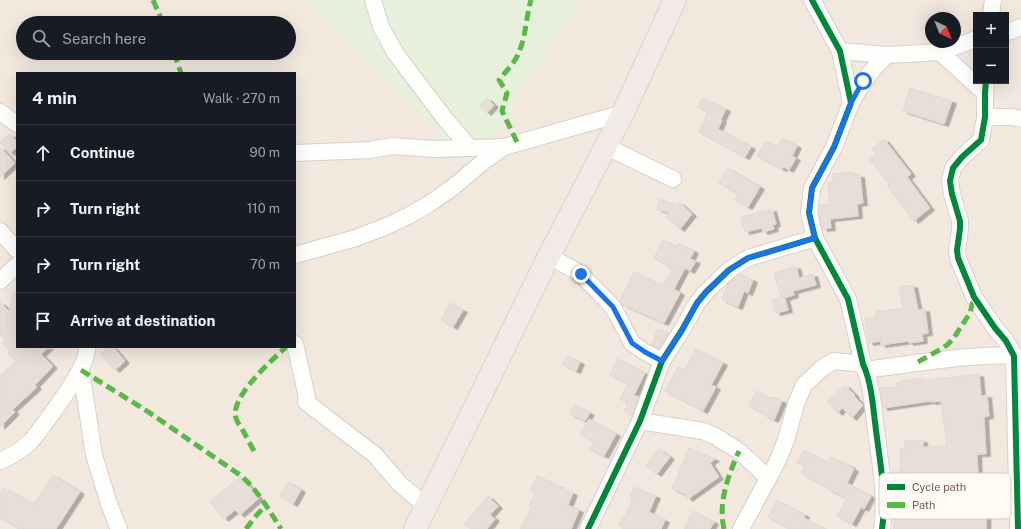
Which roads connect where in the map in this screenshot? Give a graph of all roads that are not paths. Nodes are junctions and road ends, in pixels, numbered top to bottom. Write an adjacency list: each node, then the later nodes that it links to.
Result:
1 (373, 0): 21 (street)
2 (675, 0): 15 (highway)
3 (812, 0): 9 (street)
4 (993, 0): 5 (street)
5 (992, 12)
6 (1021, 27): 7 (street)
7 (1009, 31)
8 (973, 40): 10 (street)
9 (840, 51): 11 (street); 13 (street)
10 (940, 52): 11 (street); 12 (street)
11 (887, 55): 13 (street)
12 (985, 87): 16 (street)
13 (851, 103): 25 (street)
14 (0, 112): 18 (street)
15 (622, 113): 19 (highway); 20 (street)
16 (985, 117): 17 (street); 33 (street)
17 (1021, 118)
18 (16, 123)
19 (605, 146): 23 (street); 28 (highway)
20 (504, 147): 21 (street); 27 (street)
21 (470, 148): 22 (street)
22 (296, 153)
23 (673, 179)
24 (0, 231): 26 (street)
25 (815, 238): 34 (street); 35 (street)
26 (16, 249)
27 (296, 255)
28 (549, 256): 34 (street); 41 (highway)
29 (16, 266): 30 (street)
30 (0, 280)
31 (87, 348): 36 (street)
32 (296, 348): 41 (street)
33 (1017, 357): 35 (street); 48 (street)
34 (662, 361): 37 (street)
35 (864, 367): 39 (street); 40 (street)
36 (80, 370): 38 (street); 43 (street)
37 (640, 421): 40 (street); 45 (street)
38 (0, 461)
39 (881, 473)
40 (768, 478): 46 (street)
41 (426, 506): 44 (highway)
42 (883, 519): 47 (street)
43 (119, 529)
44 (415, 529)
45 (588, 529)
46 (741, 529)
47 (882, 529)
48 (1018, 529)

